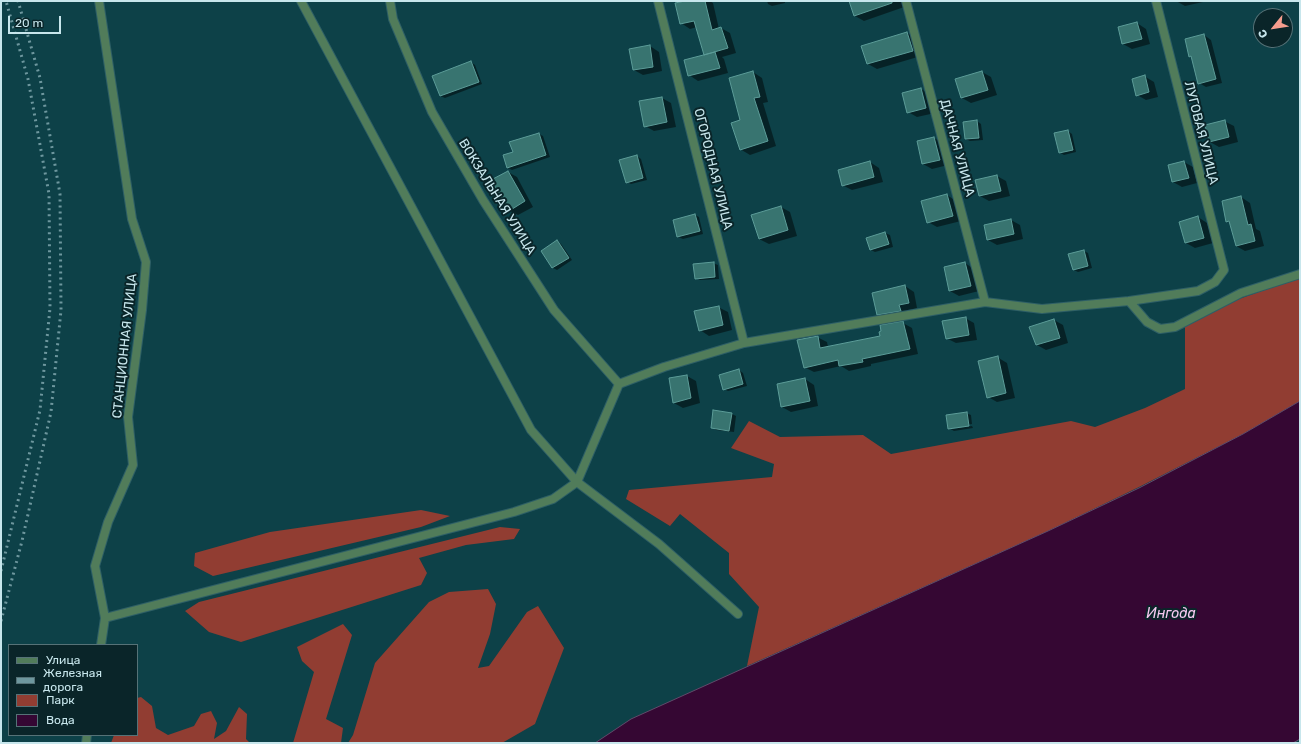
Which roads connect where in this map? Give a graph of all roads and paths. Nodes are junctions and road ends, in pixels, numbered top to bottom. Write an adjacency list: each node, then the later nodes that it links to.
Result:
1 (99, 1): 14 (street, СТАНЦИОННАЯ УЛИЦА)
2 (301, 1): 12 (street)
3 (390, 1): 11 (street, ВОКЗАЛЬНАЯ УЛИЦА)
4 (658, 1): 10 (street, ОГОРОДНАЯ УЛИЦА)
5 (906, 1): 9 (street, ДАЧНАЯ УЛИЦА)
6 (1156, 1): 8 (street, ЛУГОВАЯ УЛИЦА)
7 (1300, 274): 8 (street)
8 (1129, 301): 9 (street)
9 (985, 302): 10 (street)
10 (744, 343): 11 (street)
11 (619, 384): 12 (street)
12 (576, 482): 13 (street); 14 (street)
13 (738, 614)
14 (105, 618): 15 (street, СТАНЦИОННАЯ УЛИЦА)
15 (101, 644)

